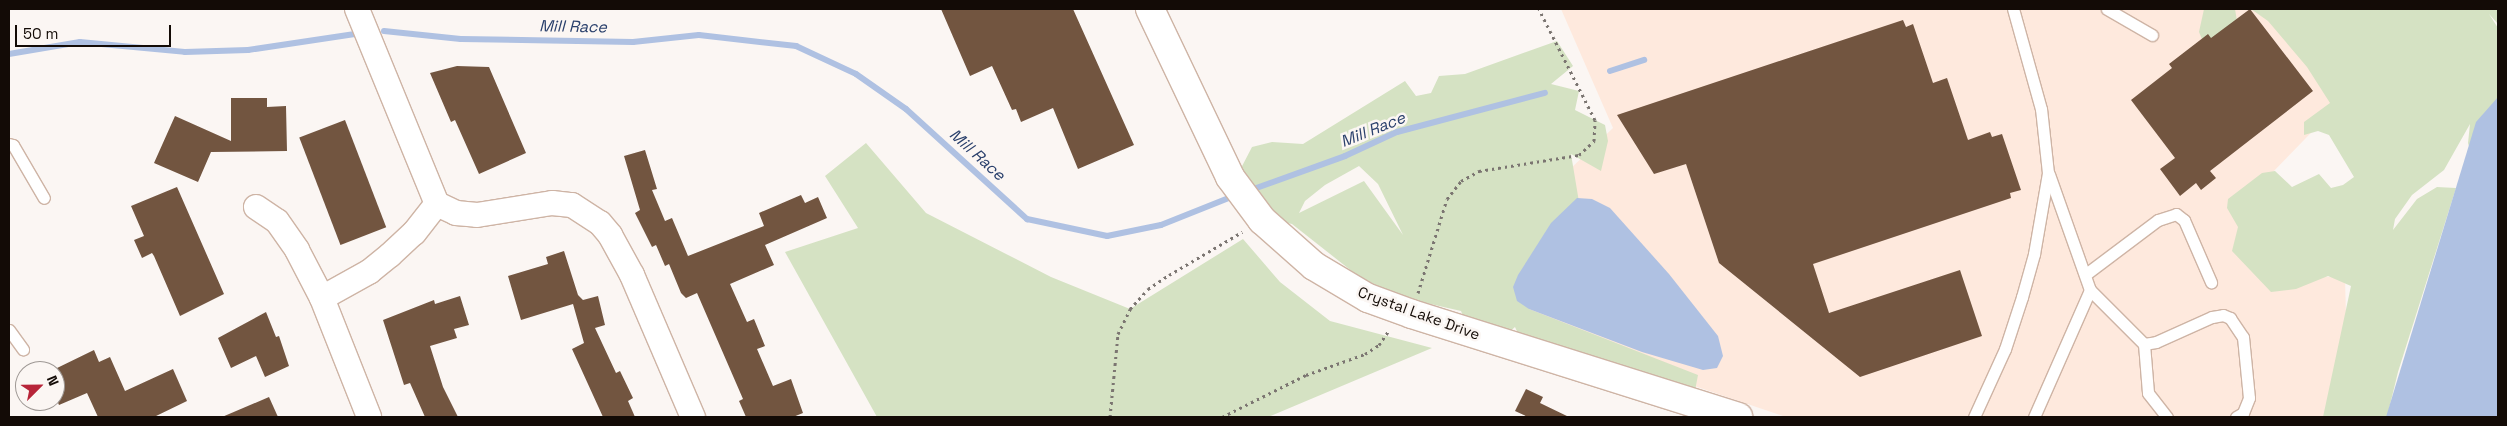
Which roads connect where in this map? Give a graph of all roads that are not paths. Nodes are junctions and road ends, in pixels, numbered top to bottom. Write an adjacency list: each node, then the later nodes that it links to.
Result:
1 (357, 9): 9 (street)
2 (1150, 9): 20 (street, Crystal Lake Drive)
3 (2013, 9): 7 (lane)
4 (2107, 9): 5 (lane)
5 (2152, 35)
6 (9, 144): 8 (lane)
7 (2048, 173): 11 (lane); 21 (lane)
8 (44, 198)
9 (437, 204): 14 (street); 19 (street)
10 (256, 206): 14 (street)
11 (2086, 274): 12 (lane); 13 (lane)
12 (2211, 282)
13 (2090, 290): 16 (lane); 22 (lane)
14 (322, 298): 18 (street)
15 (9, 330): 17 (lane)
16 (2144, 344): 23 (lane); 24 (lane)
17 (23, 348)
18 (369, 417)
19 (693, 417)
20 (1738, 417)
21 (1974, 417)
22 (2034, 417)
23 (2167, 417)
24 (2236, 417)

